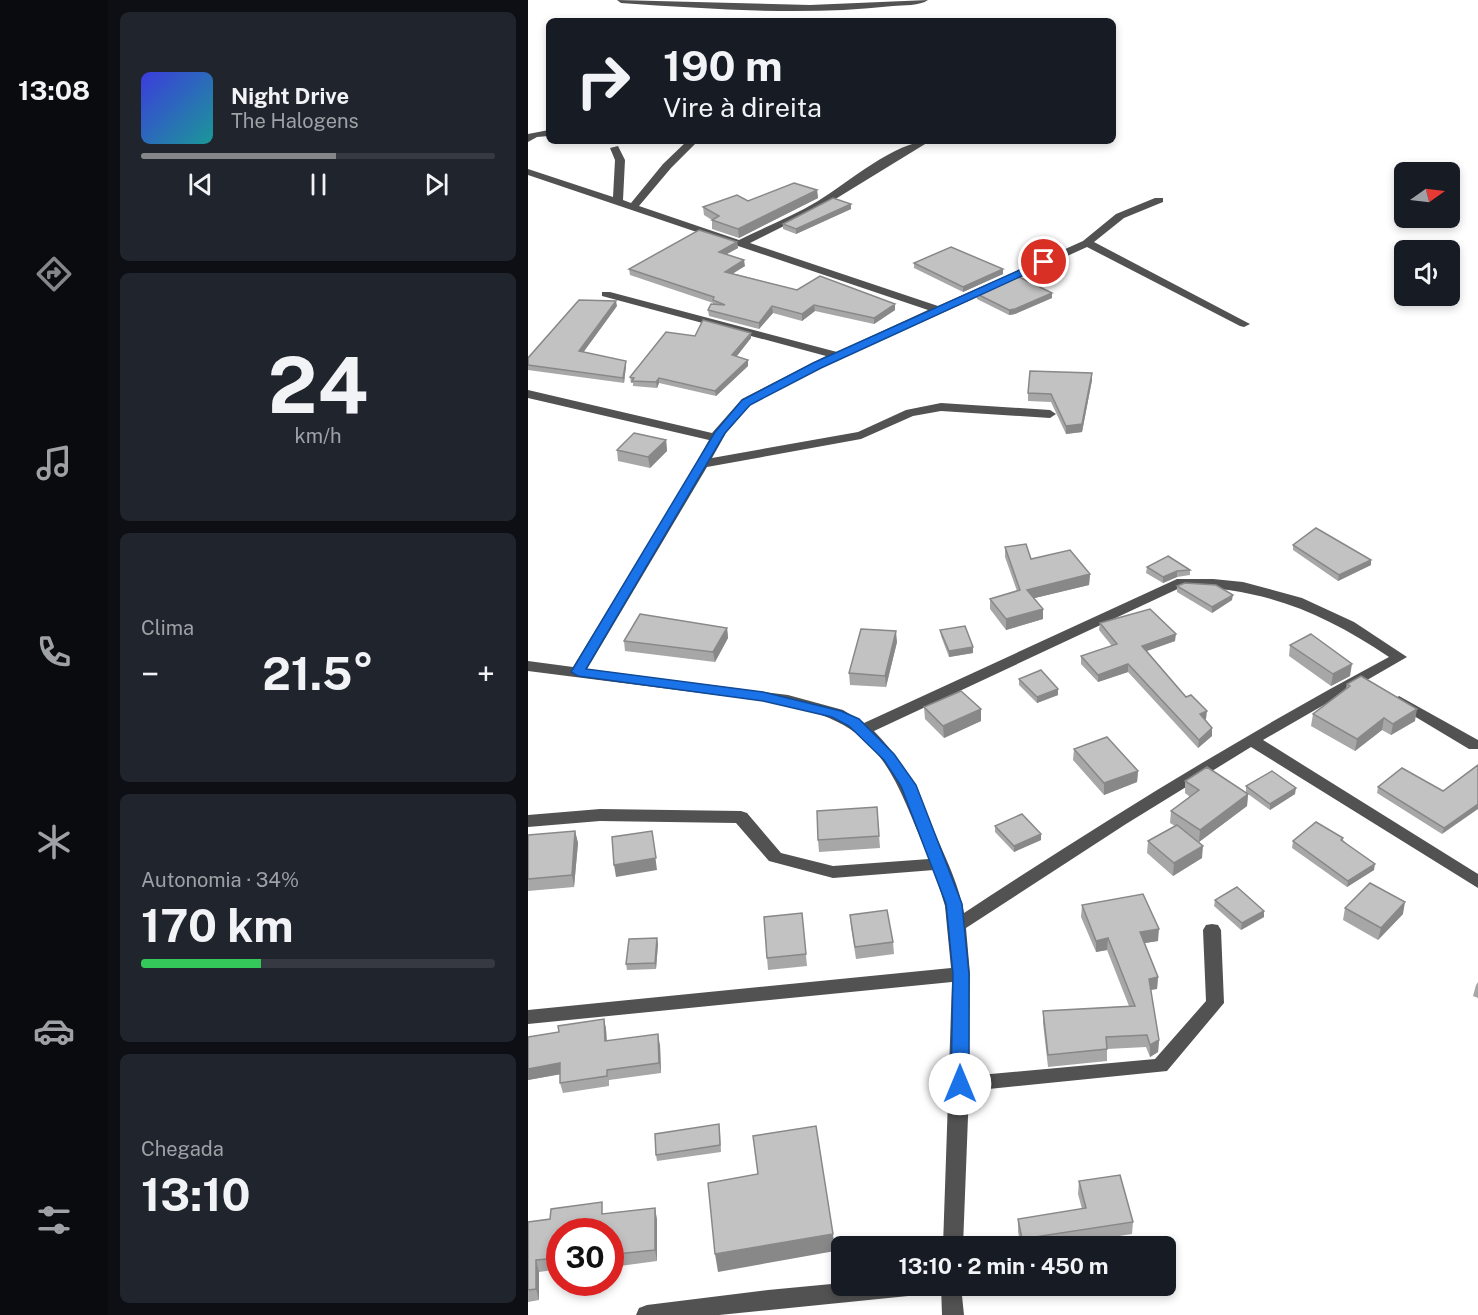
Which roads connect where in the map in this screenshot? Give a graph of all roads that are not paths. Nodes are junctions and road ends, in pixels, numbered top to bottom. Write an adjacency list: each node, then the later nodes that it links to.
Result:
1 (621, 0): 2 (street)
2 (924, 0)
3 (546, 133): 4 (street)
4 (528, 139)
5 (690, 144): 11 (street)
6 (919, 144): 13 (street)
7 (615, 148): 9 (street)
8 (528, 172): 9 (street)
9 (618, 200): 11 (street)
10 (1160, 200): 12 (street)
11 (634, 206): 13 (street)
12 (1087, 243): 15 (street); 16 (street)
13 (739, 244): 15 (street)
14 (606, 294): 17 (street)
15 (938, 310): 17 (street)
16 (1244, 324)
17 (839, 356): 20 (street)
18 (528, 394): 20 (street)
19 (1050, 414): 21 (street)
20 (717, 438): 21 (street)
21 (702, 464): 23 (street)
22 (528, 666): 23 (street)
23 (578, 672): 25 (street)
24 (1360, 679): 25 (street); 26 (street); 27 (street)
25 (862, 730): 29 (street)
26 (1252, 740): 30 (street); 31 (street)
27 (1475, 745)
28 (528, 821): 29 (street)
29 (939, 864): 31 (street)
30 (1478, 882)
31 (957, 926): 33 (street)
32 (1212, 930): 35 (street)
33 (961, 974): 34 (street); 35 (street)
34 (528, 1017)
35 (960, 1084): 36 (street)
36 (953, 1236)
37 (831, 1294): 39 (street)
38 (952, 1296): 40 (street)
39 (647, 1315)
40 (953, 1315)

